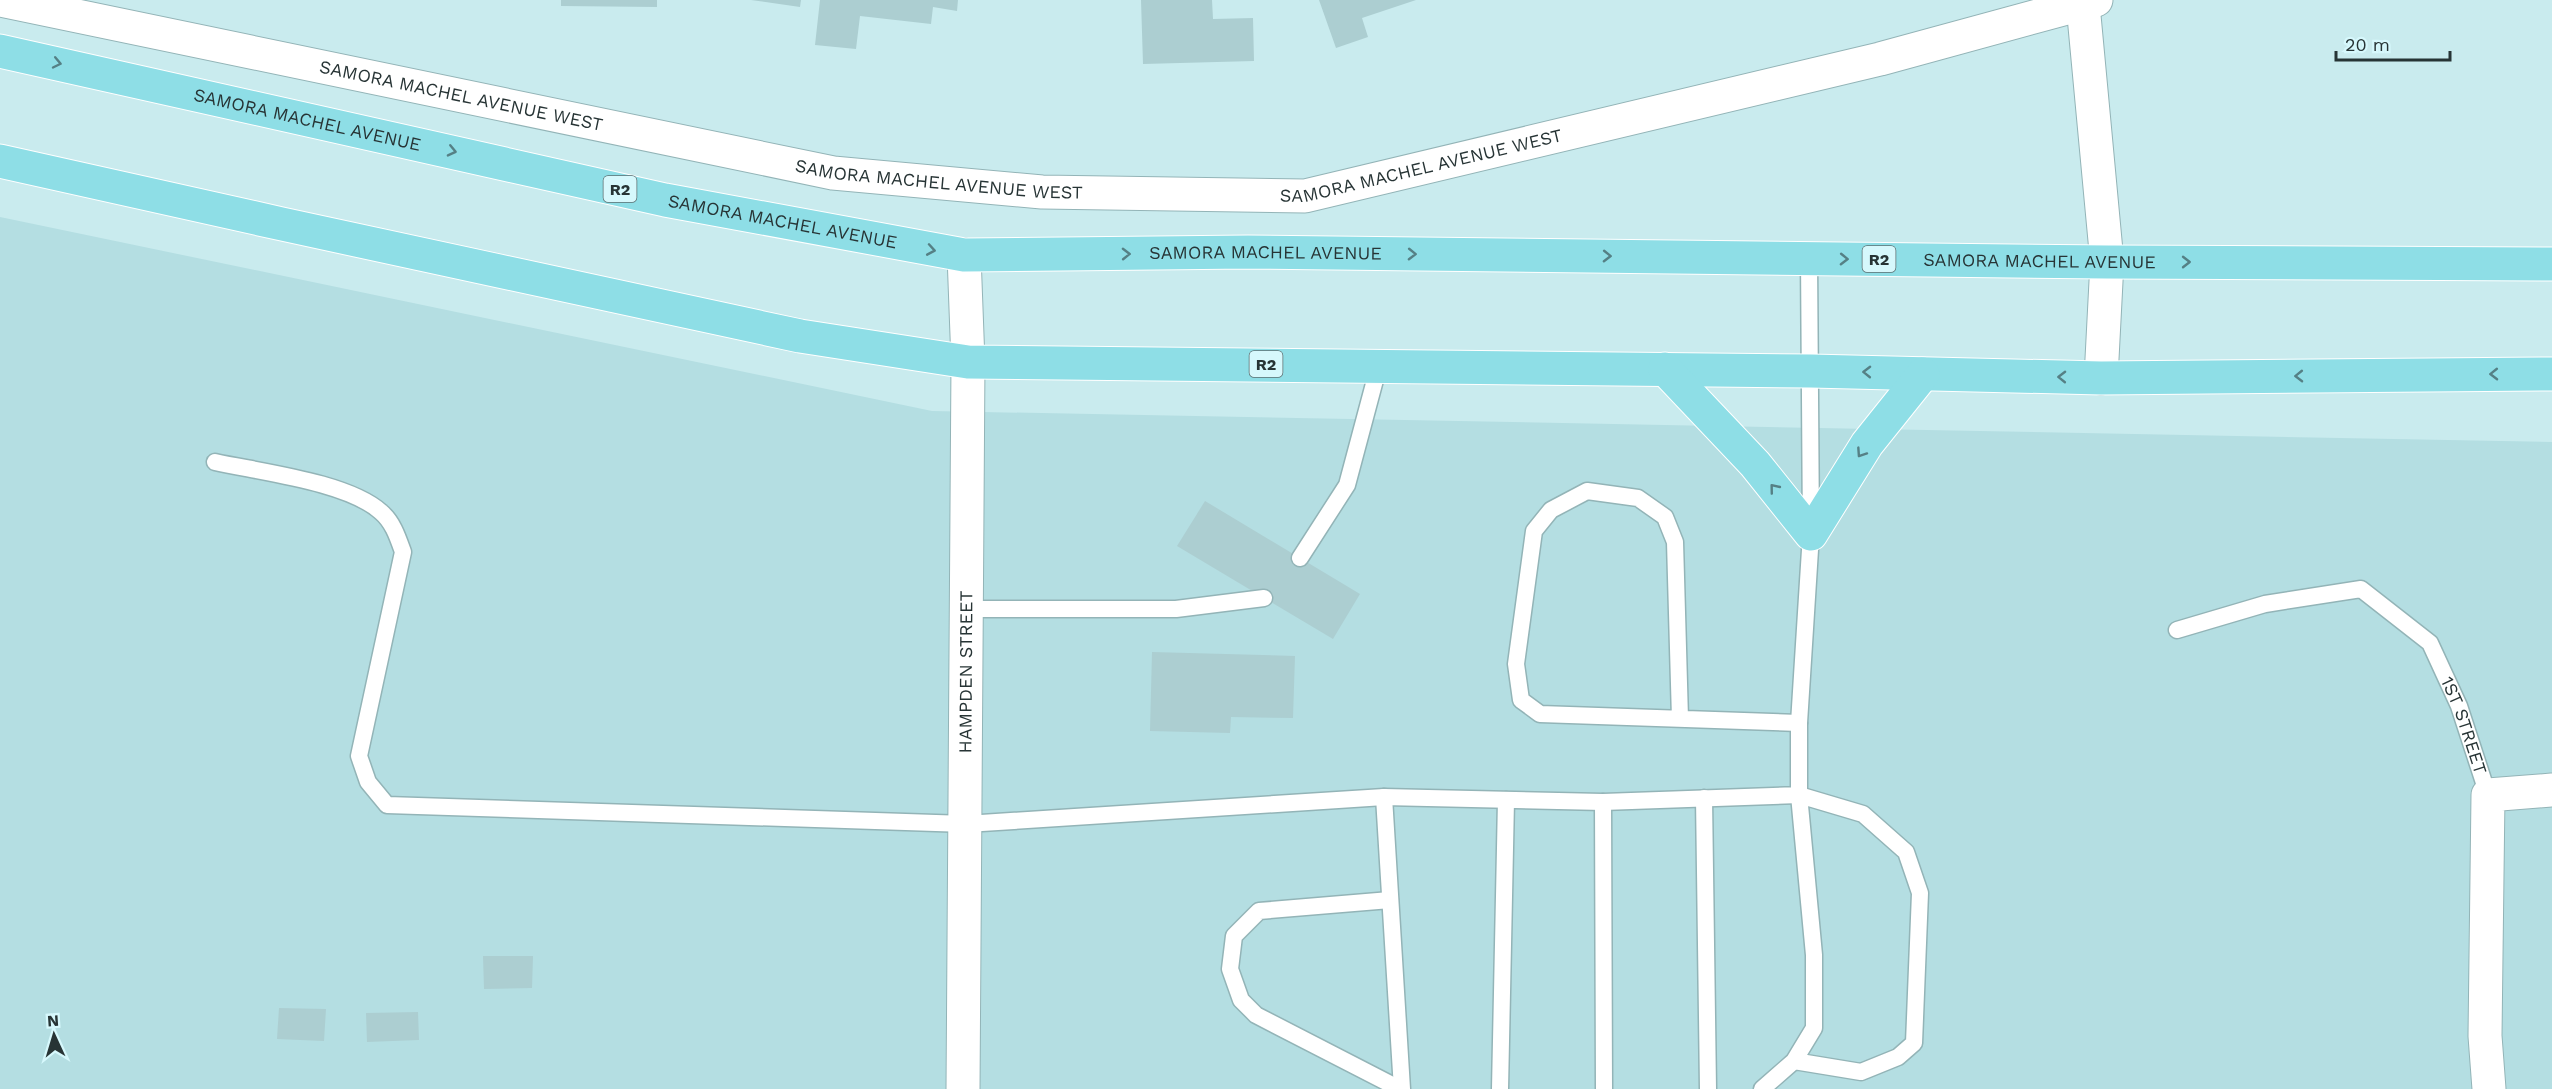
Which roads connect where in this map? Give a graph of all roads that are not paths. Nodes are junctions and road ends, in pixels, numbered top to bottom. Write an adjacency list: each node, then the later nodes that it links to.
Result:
1 (0, 0): 2 (street, SAMORA MACHEL AVENUE WEST)
2 (2090, 2): 8 (street)
3 (0, 51): 6 (highway, SAMORA MACHEL AVENUE / R2, one-way to 6)
4 (0, 160): 11 (highway, R2)
5 (2552, 249): 9 (street)
6 (964, 255): 7 (highway, SAMORA MACHEL AVENUE / R2, one-way to 7); 11 (street, HAMPDEN STREET)
7 (1809, 258): 8 (highway, SAMORA MACHEL AVENUE / R2, one-way to 8); 14 (lane)
8 (2108, 262): 9 (highway, SAMORA MACHEL AVENUE / R2, one-way to 9); 17 (street)
9 (2510, 263): 10 (highway, SAMORA MACHEL AVENUE / R2)
10 (2552, 264)
11 (968, 363): 12 (highway, R2); 22 (street, HAMPDEN STREET)
12 (1379, 365): 13 (highway, R2); 20 (lane)
13 (1665, 369): 14 (highway, R2); 19 (highway, one-way to 13)
14 (1810, 371): 15 (highway, R2, one-way to 14); 19 (lane)
15 (1923, 374): 17 (highway, R2, one-way to 15); 19 (highway, one-way to 19)
16 (2552, 374): 17 (highway, R2, one-way to 17)
17 (2101, 378)
18 (215, 462): 33 (lane)
19 (1810, 534): 25 (lane)
20 (1300, 558)
21 (1264, 598): 22 (lane)
22 (966, 609): 33 (street, HAMPDEN STREET)
23 (2177, 630): 28 (lane, 1ST STREET)
24 (1680, 718): 24 (lane); 25 (lane)
25 (1799, 723): 27 (lane)
26 (2552, 790): 28 (street)
27 (1799, 795): 30 (lane); 35 (lane); 35 (lane)
28 (2488, 795): 42 (street, 1ST STREET)
29 (1384, 797): 31 (lane); 33 (lane); 34 (lane)
30 (1704, 798): 32 (lane); 40 (lane)
31 (1506, 800): 32 (lane); 38 (lane)
32 (1603, 802): 39 (lane)
33 (966, 824): 36 (street, HAMPDEN STREET)
34 (1390, 900): 37 (lane); 37 (lane)
35 (1794, 1061): 41 (lane)
36 (963, 1089)
37 (1401, 1089)
38 (1500, 1089)
39 (1604, 1089)
40 (1708, 1089)
41 (1762, 1089)
42 (2489, 1089)

